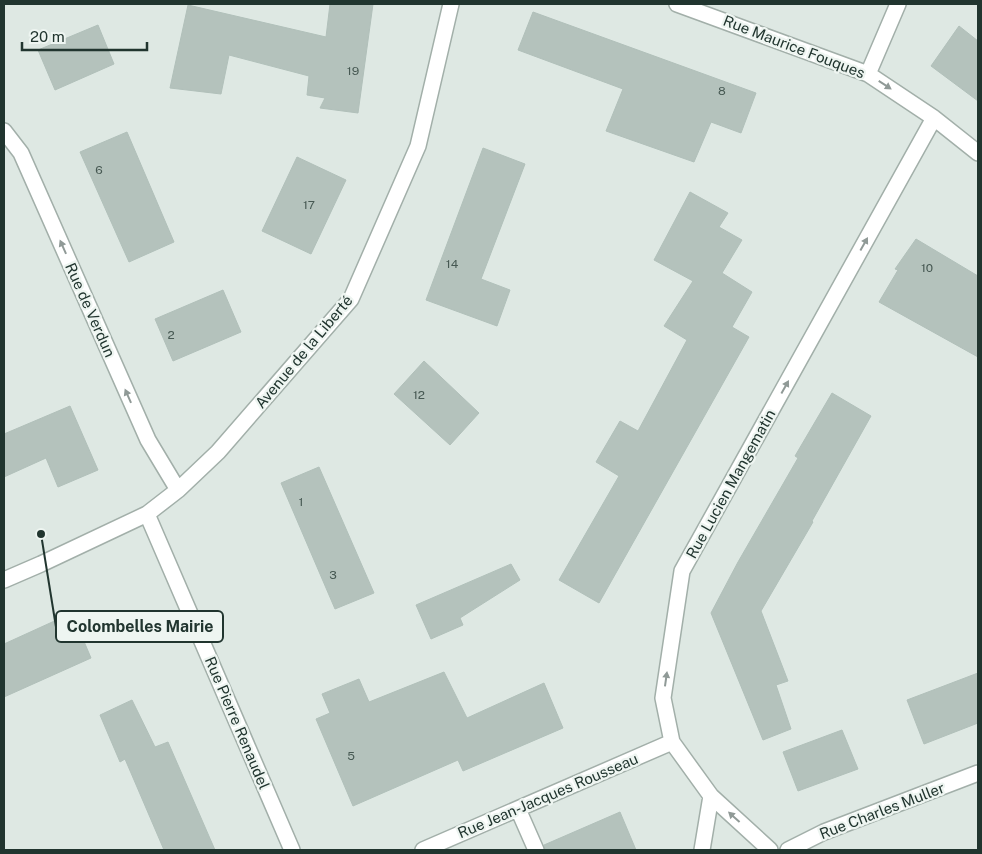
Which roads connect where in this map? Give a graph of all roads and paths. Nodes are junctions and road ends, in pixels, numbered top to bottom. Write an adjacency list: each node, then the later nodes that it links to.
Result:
1 (451, 4): 8 (street, Avenue de la Liberté)
2 (677, 4): 4 (street, Rue Maurice Fouques)
3 (898, 4): 4 (street)
4 (868, 74): 5 (street, Rue Maurice Fouques, one-way to 5)
5 (934, 118): 7 (street, Rue Maurice Fouques); 11 (street, Rue Lucien Mangematin, one-way to 5)
6 (4, 131): 8 (street, Rue de Verdun, one-way to 6)
7 (978, 153)
8 (178, 490): 9 (street, Avenue de la Liberté)
9 (147, 514): 10 (street, Avenue de la Liberté); 15 (street, Rue Pierre Renaudel)
10 (4, 580)
11 (672, 742): 13 (street, Rue Lucien Mangematin); 14 (street, Rue Jean-Jacques Rousseau)
12 (978, 773): 20 (street, Rue Charles Muller)
13 (711, 796): 18 (street); 19 (street, Rue Lucien Mangematin, one-way to 13)
14 (518, 809): 16 (street, Rue Jean-Jacques Rousseau); 17 (street)
15 (292, 850)
16 (423, 850)
17 (536, 850)
18 (702, 850)
19 (770, 850)
20 (788, 850)

